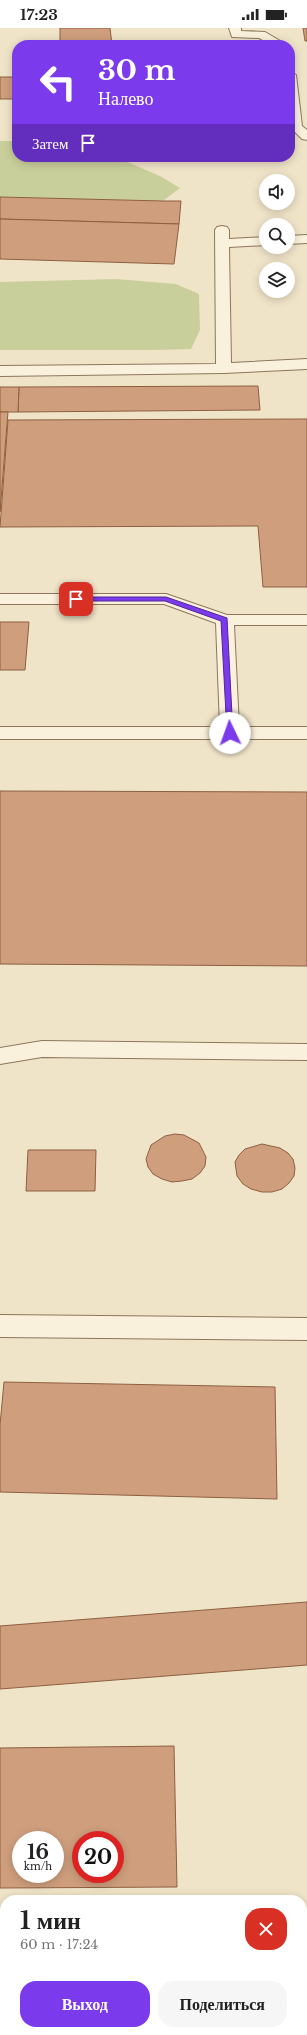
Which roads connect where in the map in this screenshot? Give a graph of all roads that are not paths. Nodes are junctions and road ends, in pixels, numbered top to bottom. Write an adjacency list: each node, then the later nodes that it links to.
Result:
1 (235, 28): 2 (lane)
2 (272, 40)
3 (295, 118): 4 (lane)
4 (307, 136)
5 (307, 239): 7 (lane)
6 (259, 240): 9 (lane)
7 (295, 240)
8 (307, 364): 9 (lane)
9 (224, 368): 10 (lane)
10 (0, 371)
11 (0, 599): 12 (lane)
12 (225, 620): 13 (lane); 15 (lane)
13 (307, 620)
14 (0, 733): 15 (lane)
15 (230, 733): 16 (lane)
16 (307, 733)
17 (307, 1052): 18 (lane)
18 (0, 1056)
19 (0, 1326): 20 (lane)
20 (307, 1329)

